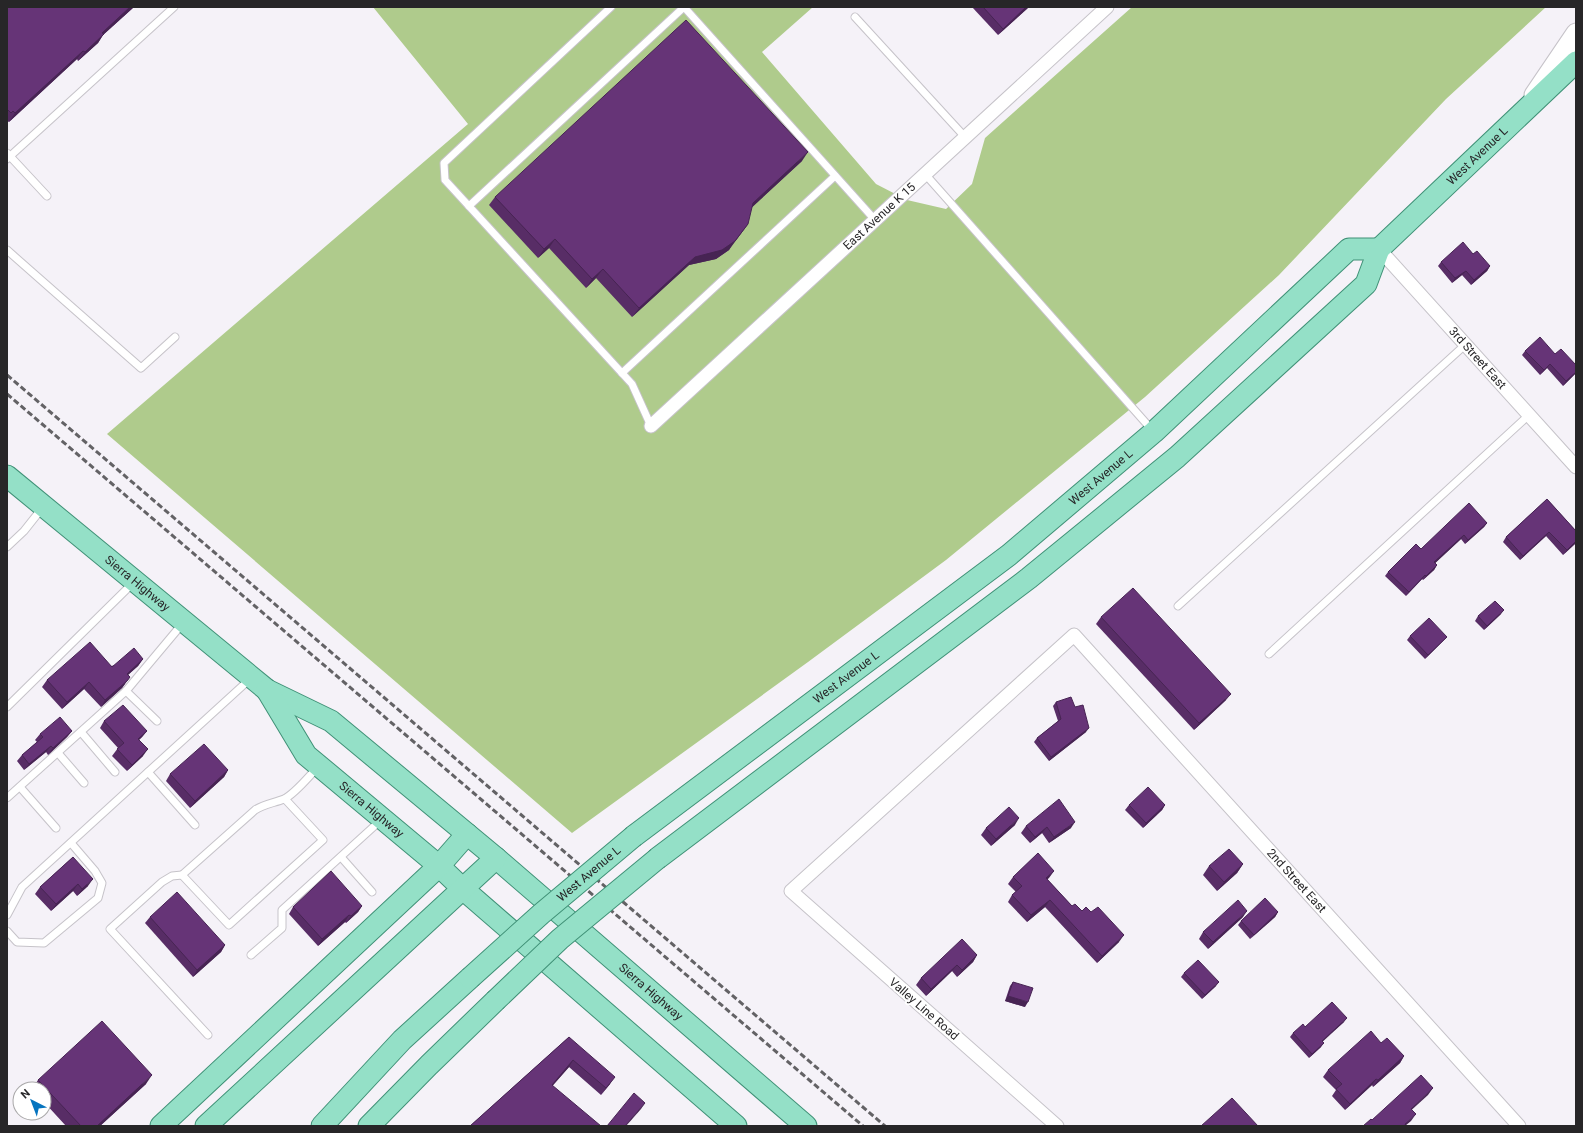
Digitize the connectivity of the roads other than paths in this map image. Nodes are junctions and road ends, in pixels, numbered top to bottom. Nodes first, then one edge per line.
1 (174, 7) edge
2 (611, 7) edge
3 (684, 7) edge
4 (1107, 7) edge
5 (855, 17) dead end
6 (1576, 33) edge
7 (1576, 62) edge
8 (1520, 115) junction
9 (965, 137) junction
10 (8, 156) edge
11 (925, 174) junction
12 (835, 176) junction
13 (47, 196) dead end
14 (469, 206) junction
15 (875, 220) junction
16 (1379, 249) junction
17 (7, 250) edge
18 (175, 337) dead end
19 (1465, 345) junction
20 (622, 373) junction
21 (1529, 416) junction
22 (652, 426) joint
23 (1154, 432) junction
24 (1576, 467) edge
25 (7, 476) edge
26 (44, 507) junction
27 (7, 547) edge
28 (135, 581) junction
29 (1178, 606) dead end
30 (184, 622) junction
31 (1074, 635) joint
32 (1269, 654) dead end
33 (260, 684) junction
34 (126, 691) junction
35 (7, 708) edge
36 (157, 721) dead end
37 (81, 732) junction
38 (58, 753) junction
39 (320, 765) junction
40 (115, 772) dead end
41 (148, 772) junction
42 (84, 783) dead end
43 (20, 787) junction
44 (7, 798) edge
45 (285, 799) junction
46 (383, 818) junction
47 (195, 825) dead end
48 (56, 828) dead end
49 (467, 834) junction
50 (71, 843) junction
51 (341, 858) junction
52 (496, 858) junction
53 (439, 866) junction
54 (182, 875) junction
55 (463, 889) junction
56 (372, 892) dead end
57 (7, 915) edge
58 (7, 931) edge
59 (251, 955) dead end
60 (208, 1035) dead end
61 (160, 1126) edge
62 (206, 1126) edge
63 (322, 1126) edge
64 (369, 1126) edge
65 (736, 1126) edge
66 (806, 1126) edge
67 (1057, 1126) edge
68 (1519, 1126) edge

1 - 10 lane
2 - 14 lane
3 - 12 lane
3 - 14 lane
4 - 9 street, East Avenue K 15
5 - 9 lane
6 - 8 main road
7 - 8 main road, West Avenue L
8 - 16 main road, West Avenue L
9 - 11 street, East Avenue K 15
10 - 13 lane
11 - 15 street, East Avenue K 15
11 - 23 lane
12 - 15 lane
12 - 20 lane
14 - 20 lane
15 - 22 street, East Avenue K 15
16 - 19 street, 3rd Street East
16 - 23 main road, West Avenue L
16 - 64 main road, West Avenue L, bridge
17 - 18 lane
19 - 21 street, 3rd Street East
19 - 29 lane
20 - 22 lane
21 - 24 street, 3rd Street East
21 - 32 lane
23 - 63 main road, West Avenue L, bridge
25 - 26 main road, Sierra Highway
26 - 27 lane
26 - 28 main road, Sierra Highway
28 - 30 main road, Sierra Highway
28 - 35 lane
30 - 33 main road, Sierra Highway
30 - 34 lane
31 - 67 street, Valley Line Road
31 - 68 street, 2nd Street East
33 - 39 main road, Sierra Highway
33 - 41 lane
33 - 49 main road, Sierra Highway
34 - 36 lane
34 - 37 lane
37 - 38 lane
37 - 40 lane
38 - 42 lane
38 - 43 lane
39 - 45 lane
39 - 46 main road, Sierra Highway
41 - 47 lane
41 - 50 lane
43 - 44 lane
43 - 48 lane
45 - 54 lane
45 - 54 lane
46 - 51 lane
46 - 53 main road, Sierra Highway
49 - 52 main road, Sierra Highway
49 - 53 main road
50 - 57 lane
50 - 58 lane
51 - 56 lane
51 - 59 lane
52 - 55 main road
52 - 66 main road, Sierra Highway
53 - 55 main road, Sierra Highway
53 - 61 main road
54 - 60 lane
55 - 62 main road
55 - 65 main road

